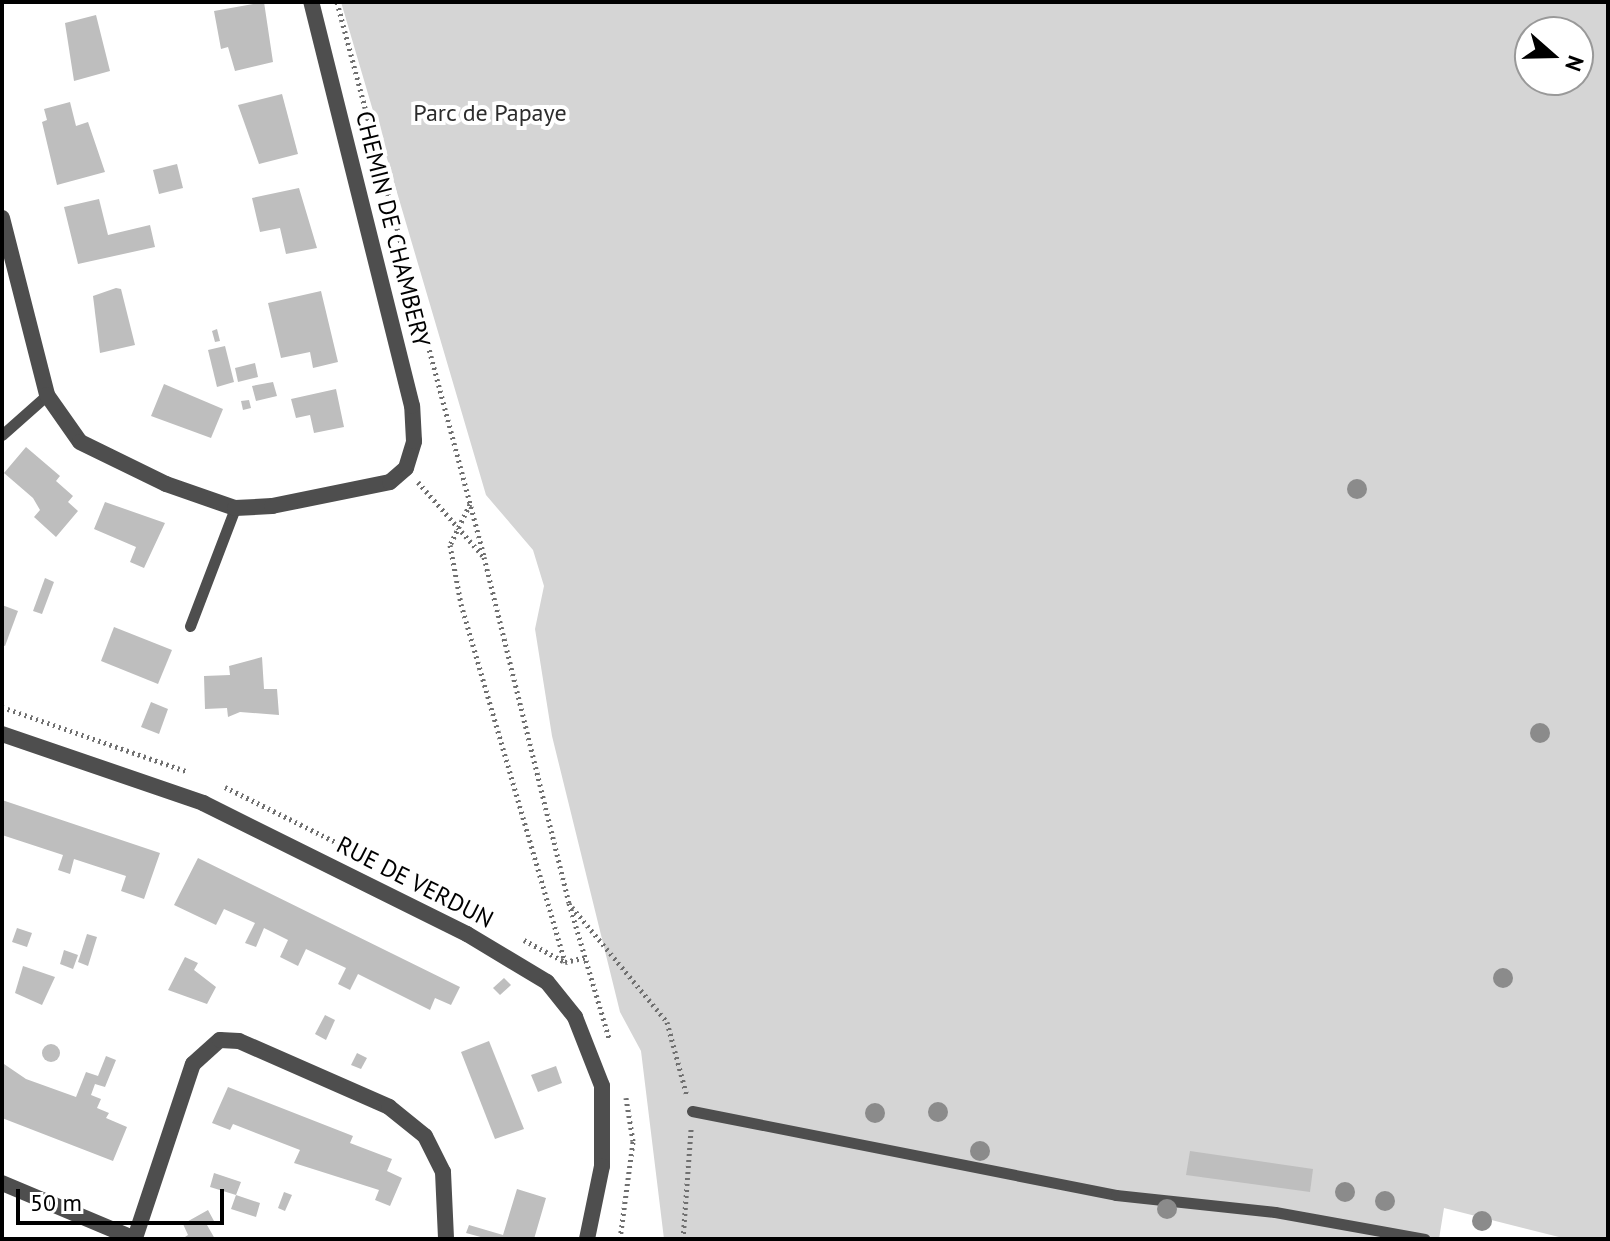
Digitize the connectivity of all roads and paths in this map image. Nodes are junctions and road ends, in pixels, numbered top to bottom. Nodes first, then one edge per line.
1 (311, 2) edge
2 (337, 2) edge
3 (2, 218) edge
4 (5, 244) edge
5 (47, 395) junction
6 (2, 435) edge
7 (406, 468) junction
8 (470, 503) junction
9 (235, 508) junction
10 (458, 528) junction
11 (484, 557) junction
12 (190, 626) dead end
13 (2, 734) edge
14 (569, 903) junction
15 (565, 962) dead end
16 (598, 994) dead end
17 (692, 1111) junction
18 (2, 1183) edge
19 (136, 1237) edge
20 (446, 1239) edge
21 (587, 1239) edge
22 (683, 1239) edge
23 (1425, 1239) edge

1 - 7 street, CHEMIN DE CHAMBERY
2 - 8 path
3 - 4 street
4 - 5 street
5 - 6 lane
5 - 9 street
7 - 9 street
7 - 10 path
8 - 10 path
8 - 11 path
9 - 12 lane
10 - 11 path
10 - 15 path
11 - 14 path
13 - 21 street, RUE DE VERDUN
14 - 16 path
14 - 17 path
17 - 22 path
17 - 23 lane
18 - 19 street
19 - 20 street

